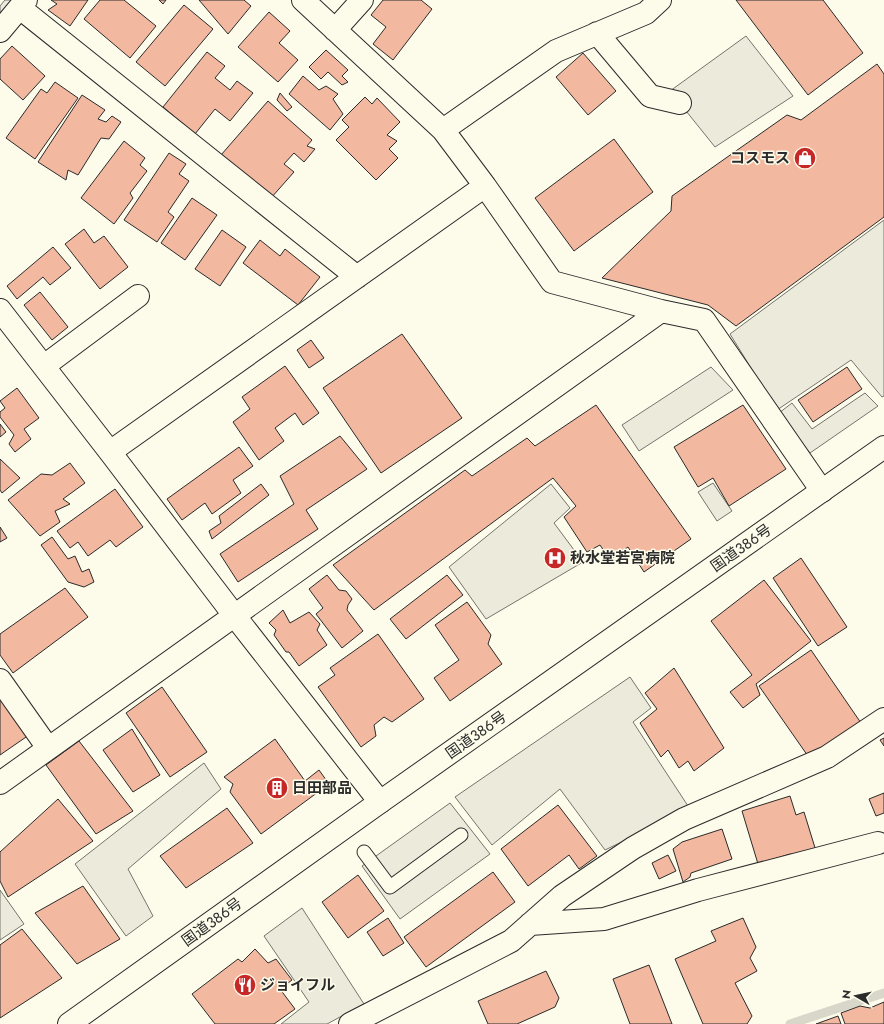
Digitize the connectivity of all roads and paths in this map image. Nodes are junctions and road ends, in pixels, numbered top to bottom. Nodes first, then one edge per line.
1 (303, 0) edge
2 (362, 0) edge
3 (660, 0) edge
4 (23, 4) edge
5 (335, 30) junction
6 (0, 31) edge
7 (597, 33) junction
8 (680, 103) dead end
9 (443, 130) junction
10 (485, 186) junction
11 (357, 277) junction
12 (138, 296) dead end
13 (0, 310) edge
14 (661, 311) junction
15 (44, 366) junction
16 (884, 447) edge
17 (110, 452) junction
18 (822, 491) junction
19 (234, 615) junction
20 (0, 680) edge
21 (884, 719) edge
22 (48, 748) junction
23 (0, 783) edge
24 (380, 802) junction
25 (461, 835) dead end
26 (878, 843) dead end
27 (364, 852) dead end
28 (530, 924) junction
29 (69, 1024) edge
30 (350, 1024) edge

1 - 5 main road
2 - 5 main road
3 - 7 main road
4 - 6 main road
4 - 11 main road
5 - 9 main road
7 - 8 main road
7 - 9 main road
9 - 10 main road
10 - 11 main road
10 - 14 main road
11 - 17 main road
12 - 15 main road
13 - 15 main road
14 - 18 main road
14 - 19 main road
15 - 17 main road
16 - 18 main road, 国道386号
17 - 19 main road
18 - 24 main road, 国道386号
19 - 22 main road
19 - 24 main road
20 - 22 main road
21 - 28 main road
22 - 23 main road
24 - 29 main road, 国道386号
25 - 27 lane
26 - 28 main road
28 - 30 main road

